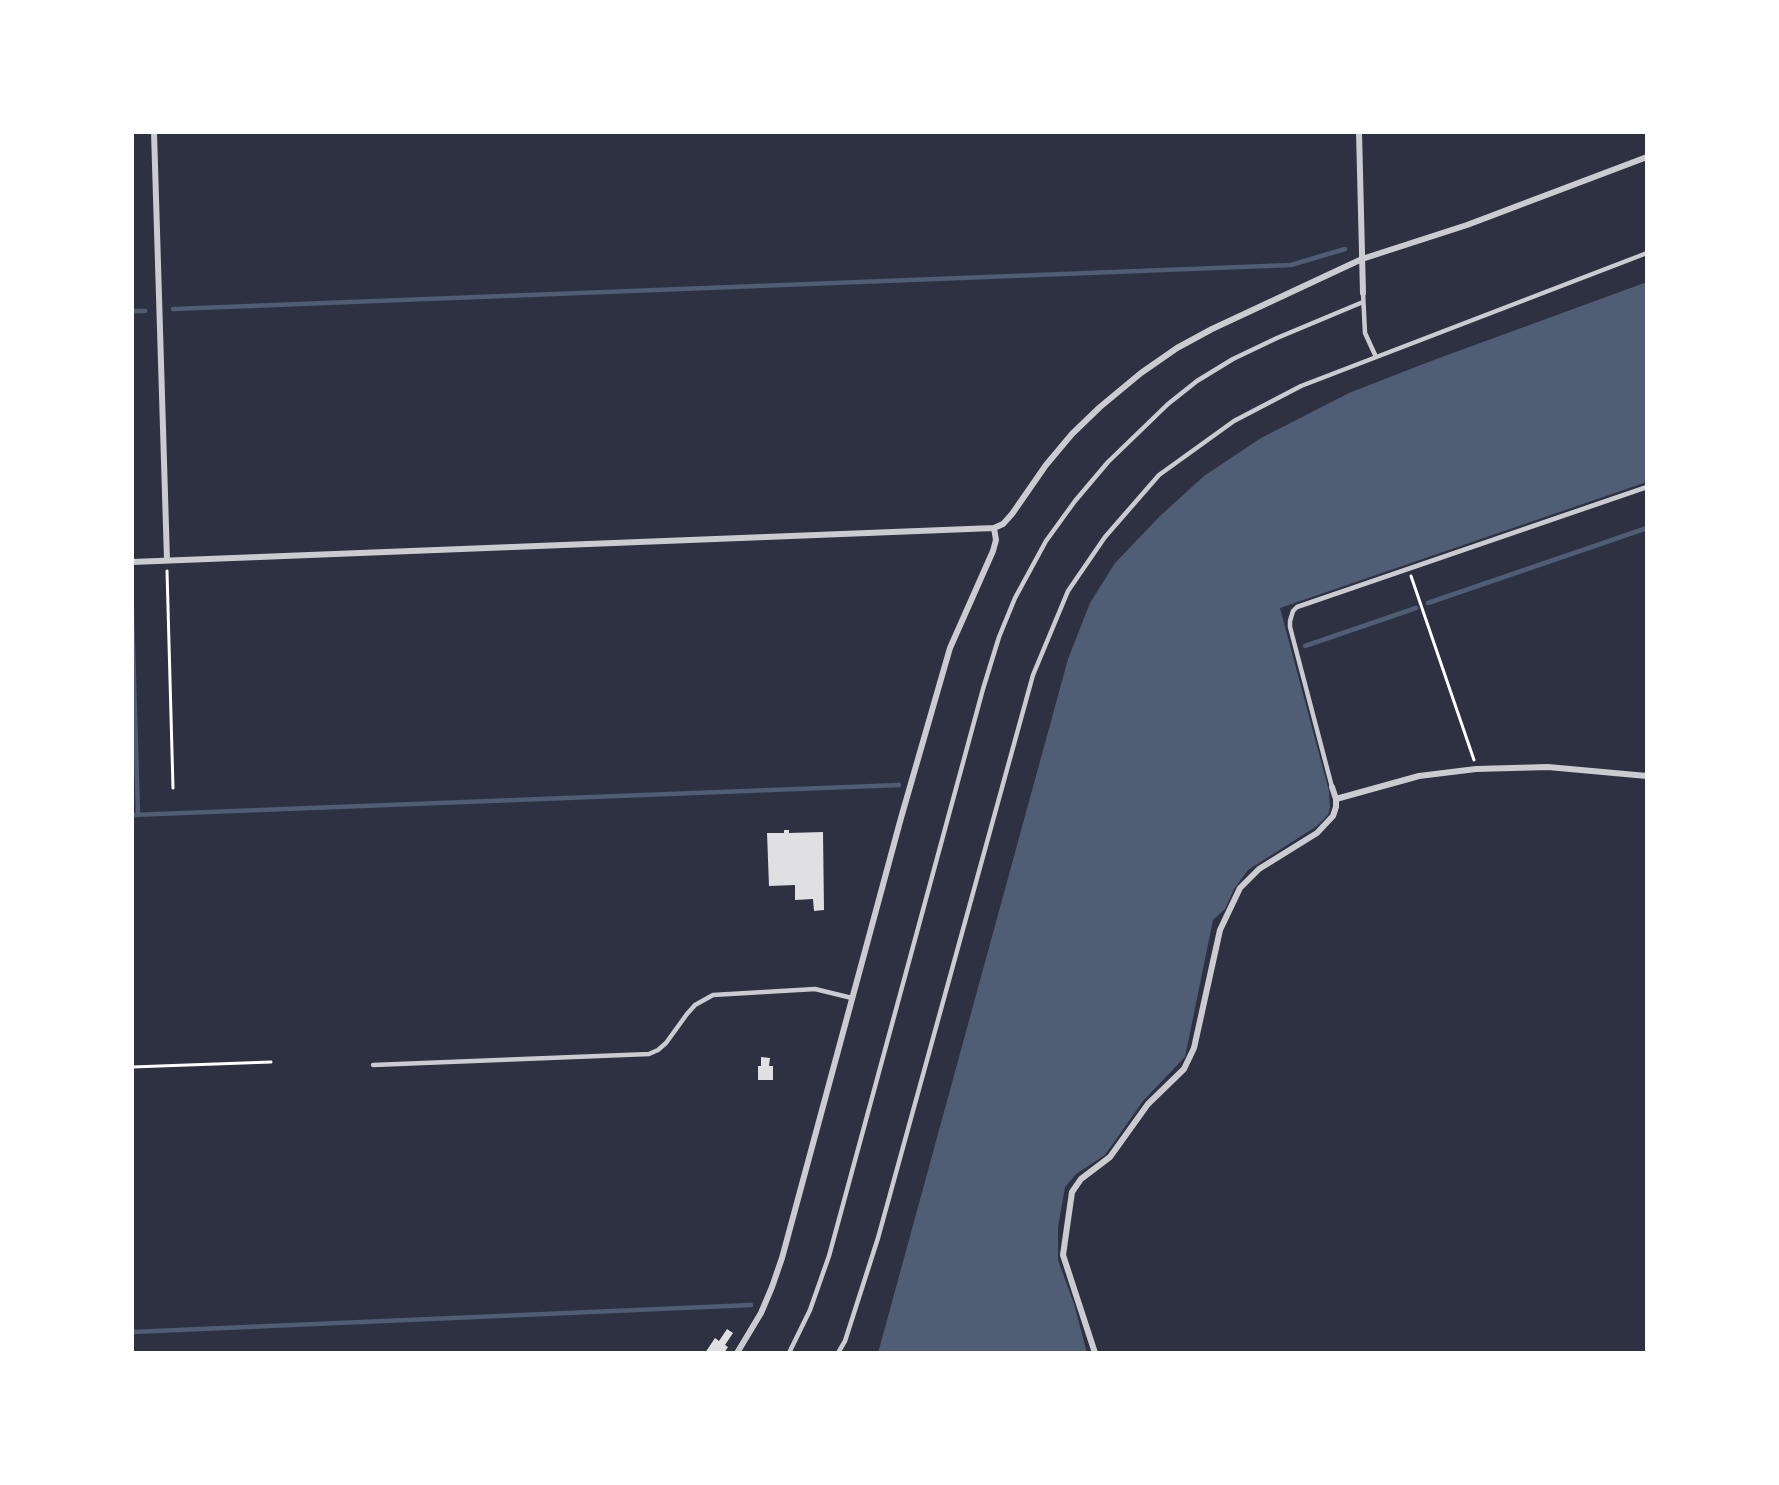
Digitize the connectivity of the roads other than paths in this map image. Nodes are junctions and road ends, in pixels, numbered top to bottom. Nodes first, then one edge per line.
1 (154, 132) edge
2 (1359, 132) edge
3 (1647, 157) edge
4 (1647, 253) edge
5 (1362, 259) junction
6 (1363, 293) joint
7 (1364, 302) junction
8 (1376, 357) junction
9 (1647, 487) edge
10 (994, 528) junction
11 (167, 560) junction
12 (132, 562) edge
13 (1647, 776) edge
14 (1332, 787) joint
15 (1336, 799) junction
16 (852, 998) junction
17 (373, 1065) dead end
18 (736, 1353) edge
19 (789, 1353) edge
20 (838, 1353) edge
21 (1095, 1353) edge

1 - 11 street
2 - 5 street
3 - 5 street
4 - 8 lane
5 - 6 street
5 - 10 street
6 - 7 lane
7 - 8 lane
7 - 19 lane
8 - 20 lane
9 - 14 lane
10 - 11 street
10 - 16 street
11 - 12 street
13 - 15 street
14 - 15 street
15 - 21 street
16 - 17 lane
16 - 18 street

